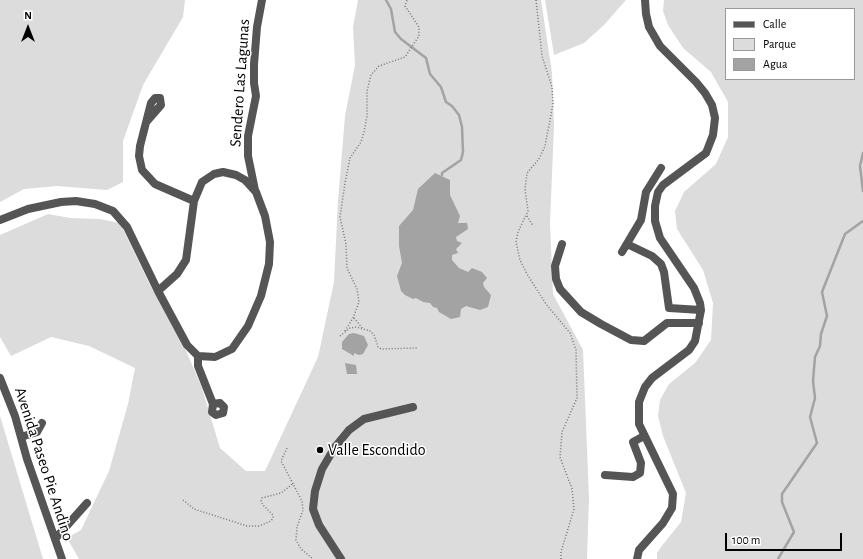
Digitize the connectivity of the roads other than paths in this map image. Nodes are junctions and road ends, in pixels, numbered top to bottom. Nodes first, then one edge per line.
1 (262, 0) edge
2 (645, 0) edge
3 (147, 120) dead end
4 (661, 168) dead end
5 (251, 172) junction
6 (241, 177) junction
7 (256, 192) junction
8 (194, 201) junction
9 (0, 220) edge
10 (562, 244) dead end
11 (627, 244) junction
12 (622, 252) dead end
13 (158, 291) junction
14 (672, 309) junction
15 (701, 310) junction
16 (671, 322) junction
17 (699, 324) junction
18 (198, 356) junction
19 (0, 378) edge
20 (213, 404) dead end
21 (413, 407) dead end
22 (42, 423) dead end
23 (21, 436) junction
24 (644, 436) junction
25 (605, 475) dead end
26 (87, 503) dead end
27 (55, 539) junction
28 (62, 559) edge
29 (341, 559) edge
30 (637, 559) edge

1 - 5 street, Sendero Las Lagunas
2 - 15 street
3 - 8 street
4 - 11 street
5 - 6 street
5 - 7 street, Sendero Las Lagunas
6 - 7 street
6 - 8 street
7 - 18 street, Sendero Las Lagunas
8 - 13 street
9 - 13 street
10 - 16 street
11 - 12 street
11 - 14 street
13 - 18 street
14 - 15 street
14 - 16 street
15 - 17 street
16 - 17 street
17 - 24 street
18 - 20 street
19 - 23 street, Avenida Paseo Pie Andino
21 - 29 street
22 - 23 street
23 - 27 street, Avenida Paseo Pie Andino
24 - 25 street
24 - 30 street
26 - 27 street
27 - 28 street, Avenida Paseo Pie Andino

